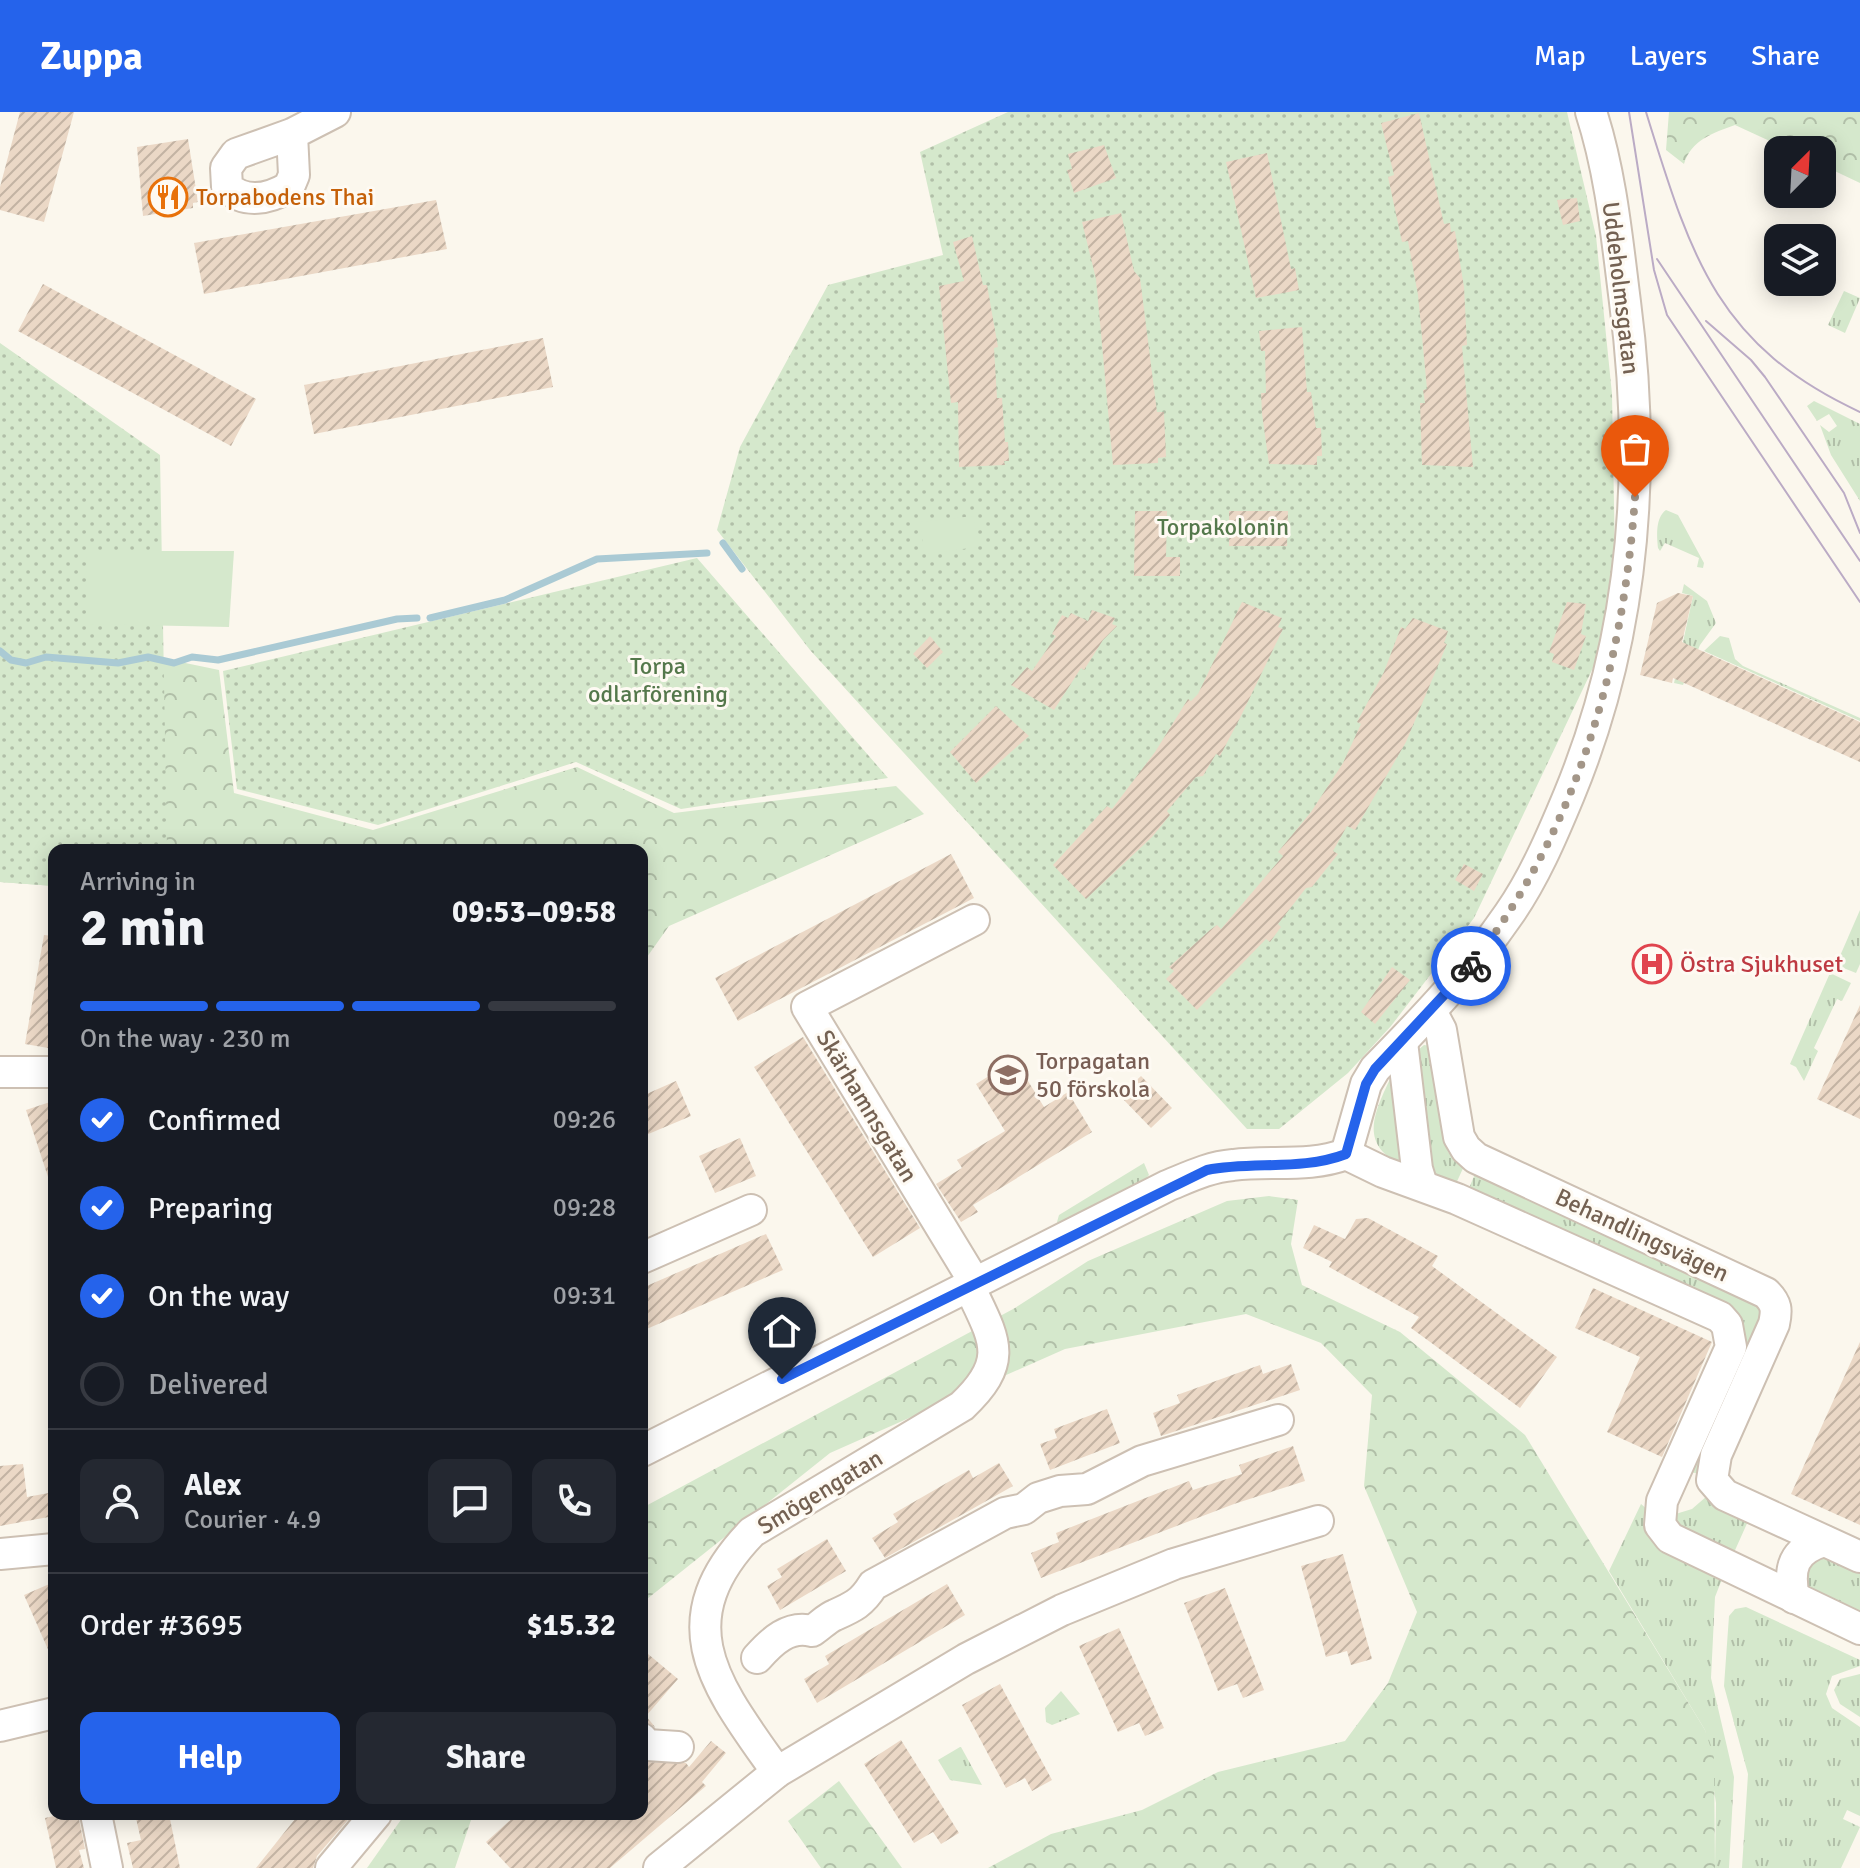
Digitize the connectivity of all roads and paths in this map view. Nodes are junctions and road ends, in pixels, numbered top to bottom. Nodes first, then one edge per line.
1 (335, 112) edge
2 (1591, 112) edge
3 (292, 134) dead end
4 (974, 920) dead end
5 (1431, 1011) junction
6 (1402, 1042) junction
7 (0, 1072) edge
8 (48, 1072) edge
9 (1346, 1154) junction
10 (1422, 1185) junction
11 (751, 1210) dead end
12 (648, 1255) edge
13 (972, 1284) junction
14 (1278, 1420) dead end
15 (648, 1448) edge
16 (1712, 1480) junction
17 (1662, 1501) junction
18 (1318, 1521) dead end
19 (1824, 1541) junction
20 (48, 1550) edge
21 (0, 1554) edge
22 (1860, 1557) edge
23 (1794, 1598) junction
24 (1860, 1629) edge
25 (757, 1658) dead end
26 (48, 1714) edge
27 (0, 1726) edge
28 (648, 1745) edge
29 (678, 1747) dead end
30 (777, 1772) junction
31 (97, 1820) edge
32 (371, 1820) edge
33 (107, 1868) edge
34 (331, 1868) edge
35 (659, 1868) edge

1 - 3 street
2 - 5 street, Uddeholmsgatan
4 - 13 street, Skärhamnsgatan
5 - 6 street, Uddeholmsgatan
5 - 16 street, Behandlingsvägen
6 - 9 street, Uddeholmsgatan
6 - 10 street
7 - 8 street
9 - 10 street
9 - 13 street
10 - 17 street, Behandlingsvägen
11 - 12 street
13 - 15 street
13 - 30 street, Smögengatan
14 - 25 street
16 - 17 street
16 - 19 street
17 - 23 street
18 - 30 street
19 - 22 street
19 - 23 street
20 - 21 street
23 - 24 street
26 - 27 street
28 - 29 street
30 - 35 street
31 - 33 street
32 - 34 street

